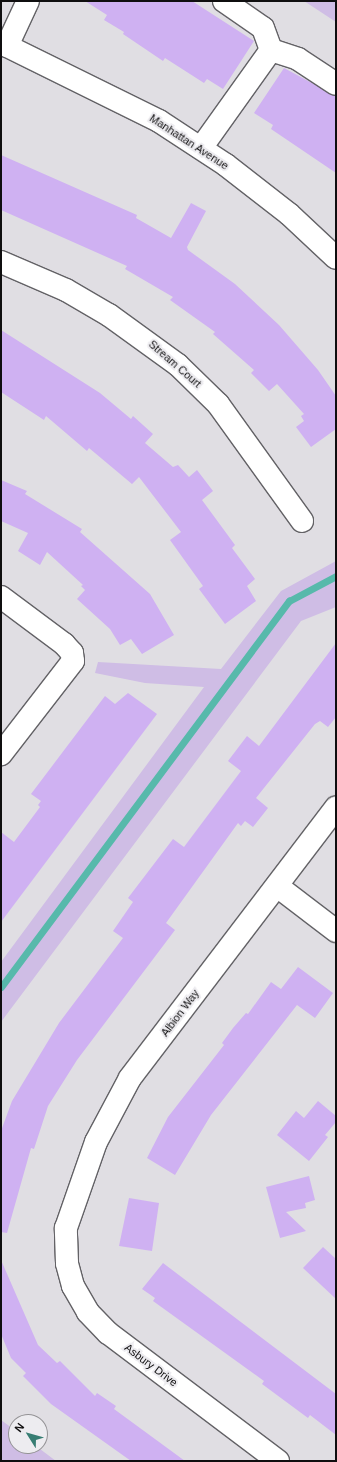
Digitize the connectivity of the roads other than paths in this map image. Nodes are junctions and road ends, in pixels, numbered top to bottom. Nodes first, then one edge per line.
1 (28, 1) edge
2 (224, 1) edge
3 (4, 45) edge
4 (271, 50) junction
5 (336, 84) edge
6 (201, 148) junction
7 (336, 258) edge
8 (1, 262) edge
9 (302, 521) dead end
10 (1, 597) edge
11 (1, 754) edge
12 (336, 808) edge
13 (277, 886) junction
14 (336, 931) edge
15 (66, 1240) joint
16 (278, 1461) edge

1 - 3 street
2 - 4 street
3 - 6 street, Manhattan Avenue
4 - 5 street
4 - 6 street
6 - 7 street, Manhattan Avenue
8 - 9 street, Stream Court
10 - 11 street
12 - 13 street, Albion Way
13 - 14 street
13 - 15 street, Albion Way
15 - 16 street, Asbury Drive

